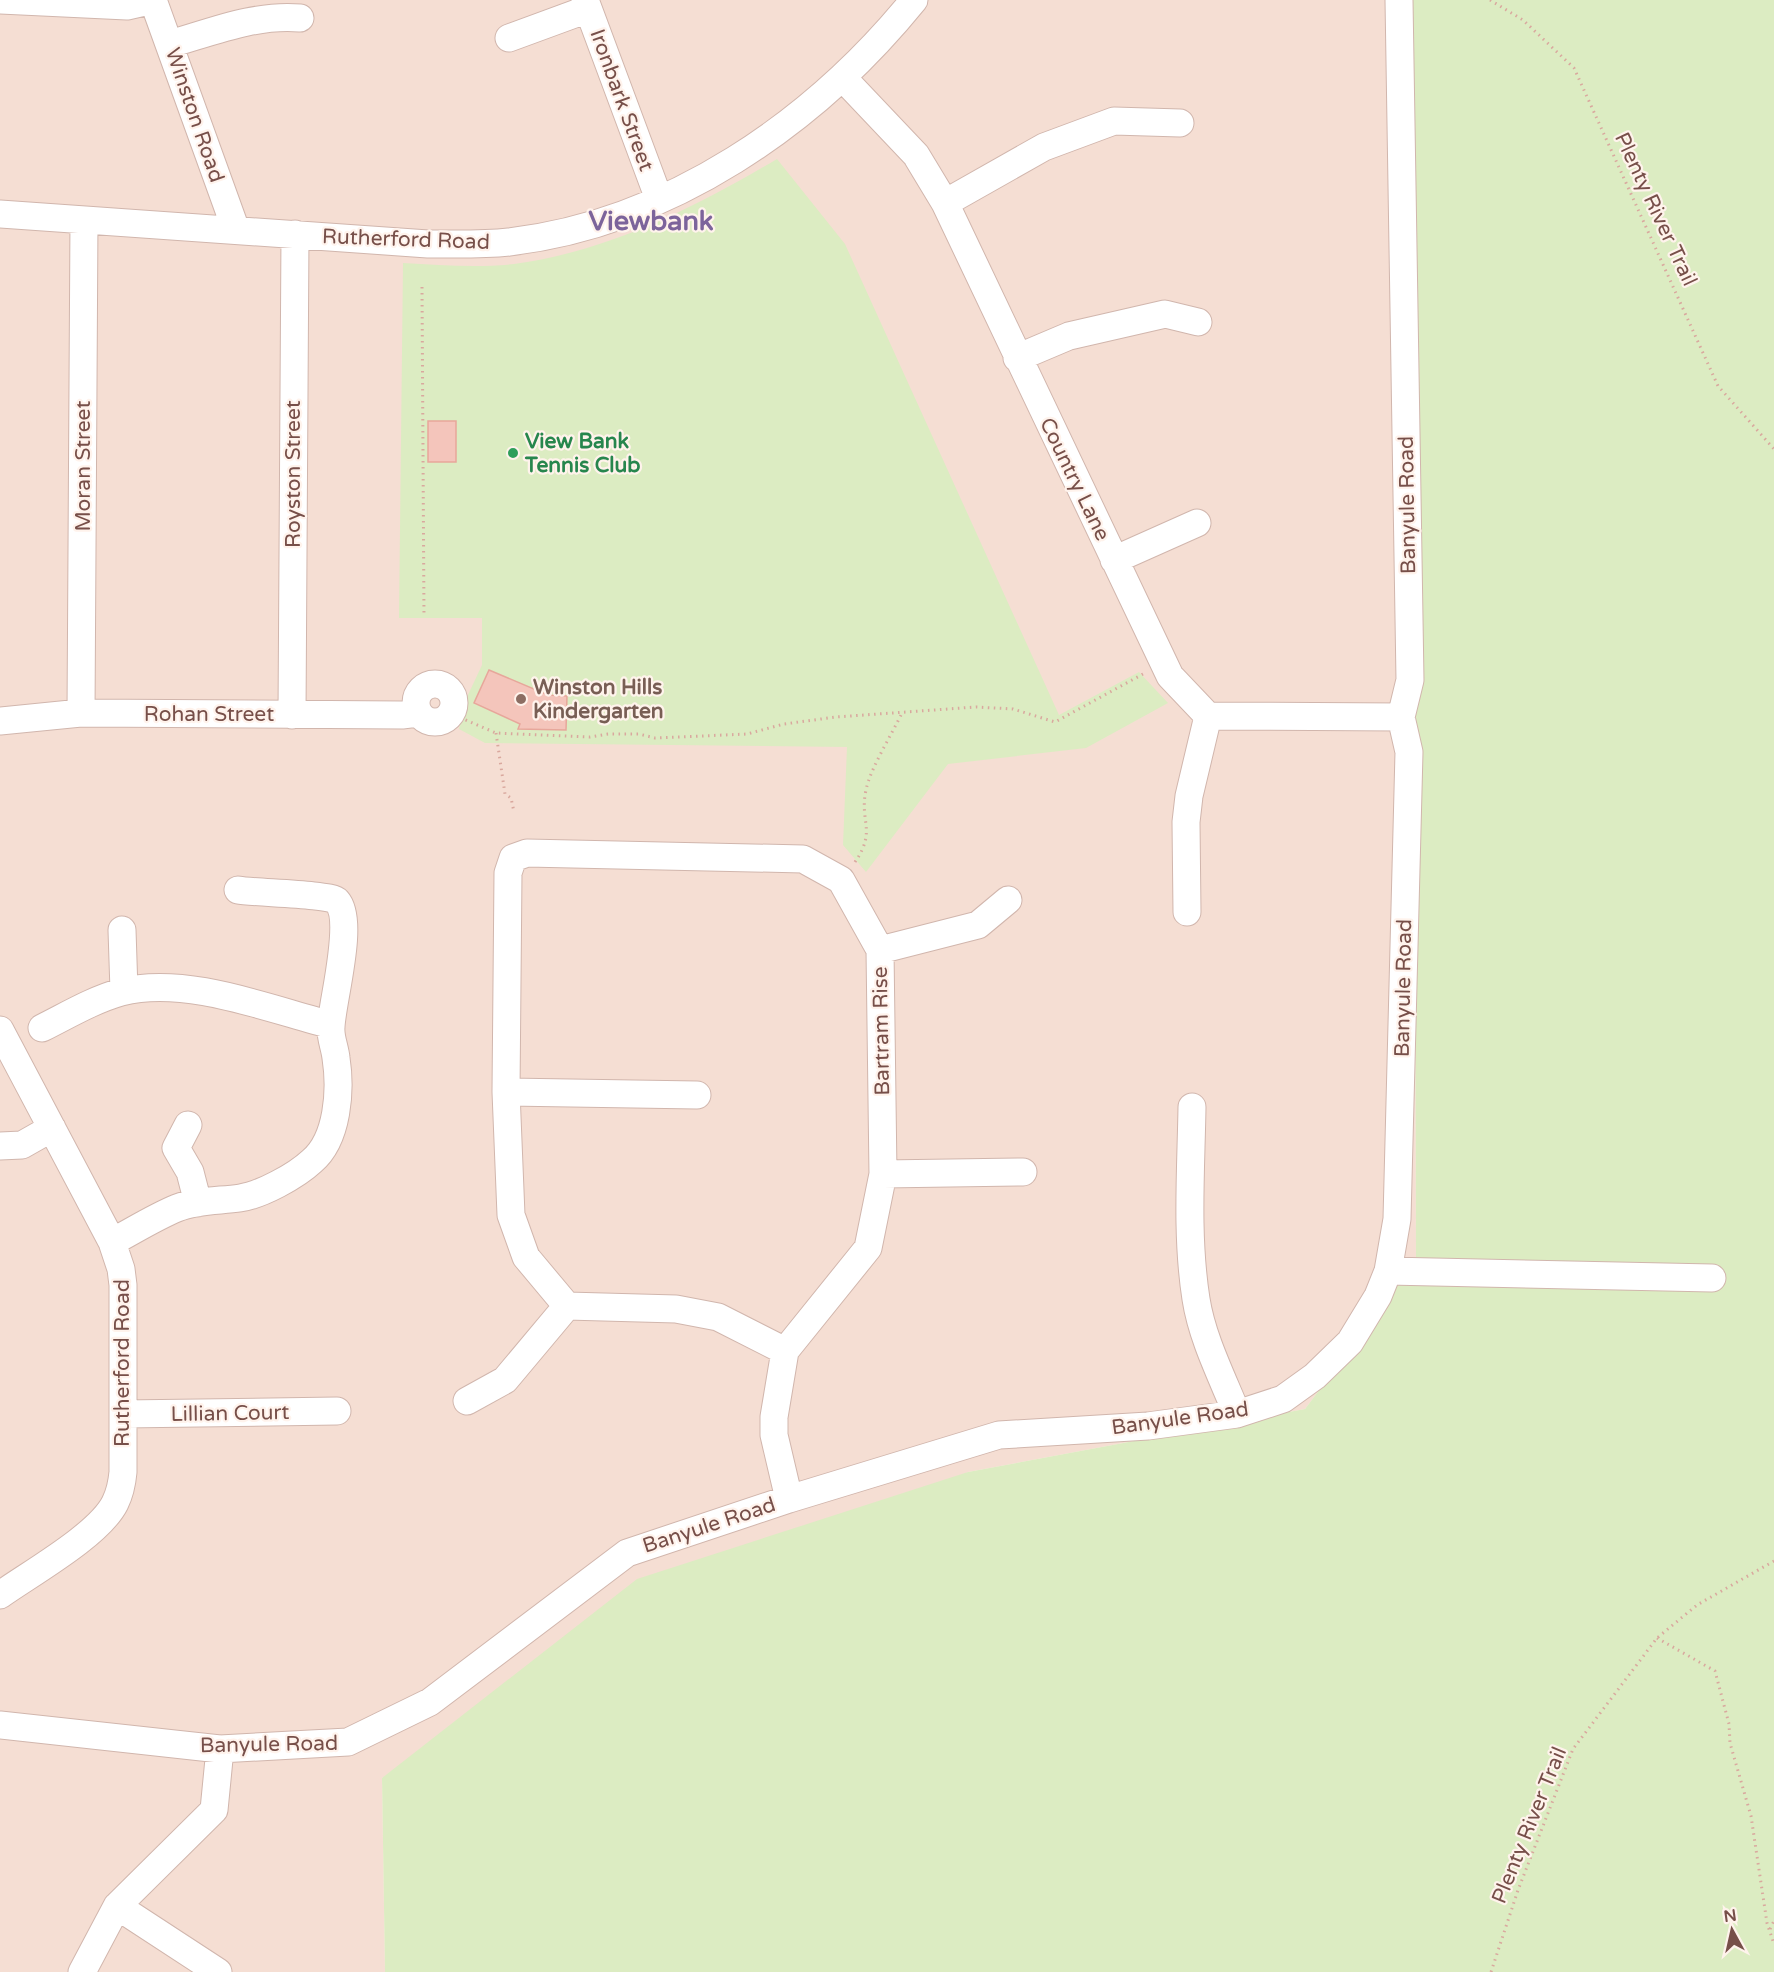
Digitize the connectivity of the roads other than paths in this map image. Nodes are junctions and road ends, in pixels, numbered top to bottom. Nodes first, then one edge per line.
1 (0, 0) edge
2 (153, 0) edge
3 (914, 0) edge
4 (1399, 0) edge
5 (586, 5) edge
6 (300, 18) dead end
7 (509, 39) dead end
8 (170, 44) junction
9 (843, 78) junction
10 (1180, 123) dead end
11 (659, 200) junction
12 (945, 203) junction
13 (0, 214) edge
14 (84, 220) junction
15 (236, 230) junction
16 (295, 234) junction
17 (1198, 322) dead end
18 (1017, 358) junction
19 (1197, 523) dead end
20 (1114, 560) junction
21 (454, 707) road end
22 (81, 713) junction
23 (292, 715) junction
24 (1208, 716) junction
25 (1401, 717) junction
26 (0, 721) edge
27 (238, 890) dead end
28 (1008, 900) dead end
29 (1187, 912) dead end
30 (122, 930) dead end
31 (880, 950) junction
32 (124, 992) junction
33 (331, 1025) junction
34 (42, 1028) dead end
35 (0, 1030) edge
36 (506, 1092) junction
37 (697, 1095) dead end
38 (1192, 1107) dead end
39 (188, 1125) dead end
40 (52, 1128) junction
41 (0, 1146) edge
42 (1023, 1172) dead end
43 (883, 1174) junction
44 (198, 1203) junction
45 (112, 1242) junction
46 (1388, 1271) junction
47 (1712, 1278) dead end
48 (567, 1306) junction
49 (785, 1351) junction
50 (467, 1401) dead end
51 (337, 1411) dead end
52 (123, 1414) junction
53 (1237, 1414) junction
54 (789, 1499) junction
55 (0, 1595) edge
56 (0, 1725) edge
57 (220, 1749) junction
58 (117, 1906) junction
59 (82, 1972) edge
60 (218, 1972) edge

1 - 2 street
2 - 8 street, Winston Road
3 - 9 street, Rutherford Road
4 - 25 street, Banyule Road
5 - 7 street
5 - 11 street, Ironbark Street
6 - 8 street
8 - 15 street, Winston Road
9 - 11 street, Rutherford Road
9 - 12 street, Country Lane
10 - 12 street
11 - 16 street, Rutherford Road
12 - 18 street, Country Lane
13 - 14 street, Rutherford Road
14 - 15 street, Rutherford Road
14 - 22 street, Moran Street
15 - 16 street, Rutherford Road
16 - 23 street, Royston Street
17 - 18 street
18 - 20 street, Country Lane
19 - 20 street
20 - 24 street, Country Lane
21 - 23 street, Rohan Street
22 - 23 street, Rohan Street
22 - 26 street, Rohan Street
24 - 25 street
24 - 29 street
25 - 46 street, Banyule Road
27 - 33 street
28 - 31 street
30 - 32 street
31 - 36 street, Bartram Rise
31 - 43 street, Bartram Rise
32 - 33 street
32 - 34 street
33 - 44 street
35 - 40 street, Rutherford Road
36 - 37 street
36 - 48 street
38 - 53 street
39 - 44 street
40 - 41 street
40 - 45 street, Rutherford Road
42 - 43 street
43 - 49 street, Bartram Rise
44 - 45 street
45 - 52 street, Rutherford Road
46 - 47 street
46 - 53 street, Banyule Road
48 - 49 street
48 - 50 street
49 - 54 street, Bartram Rise
51 - 52 street, Lillian Court
52 - 55 street, Rutherford Road
53 - 54 street, Banyule Road
54 - 57 street, Banyule Road
56 - 57 street, Banyule Road
57 - 58 street
58 - 59 street
58 - 60 street

